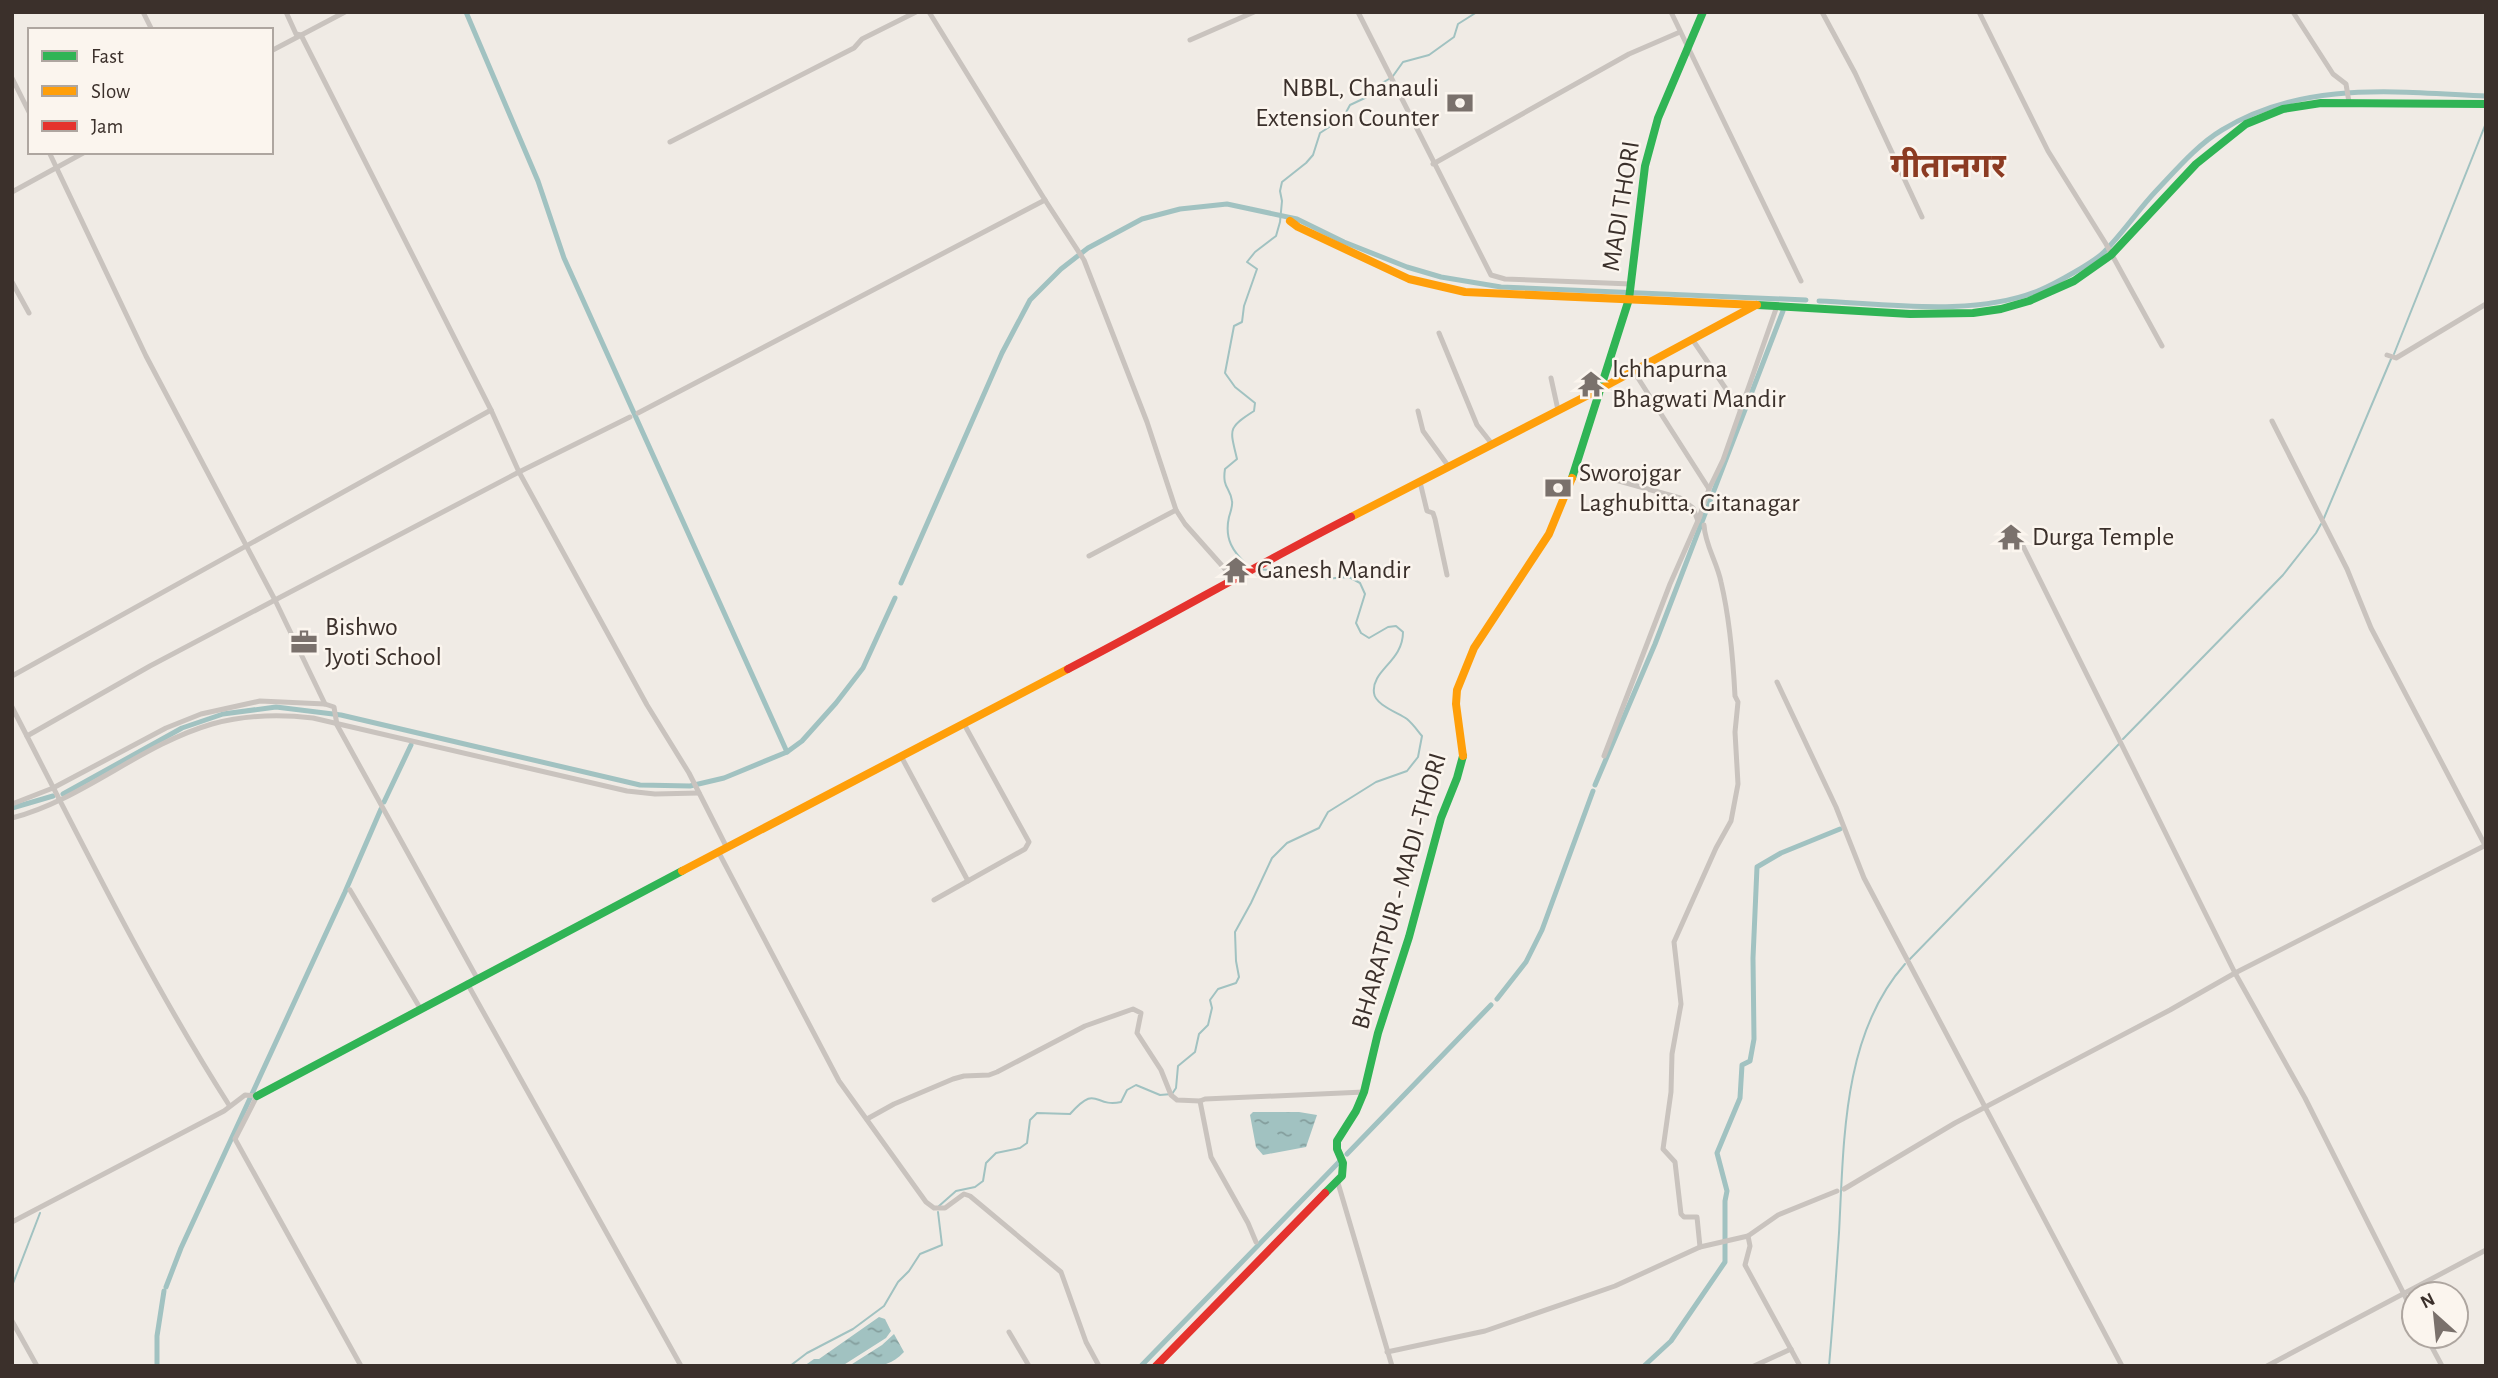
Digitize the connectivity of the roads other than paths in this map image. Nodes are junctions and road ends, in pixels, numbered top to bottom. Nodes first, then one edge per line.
1 (143, 12) edge
2 (286, 12) edge
3 (345, 12) edge
4 (916, 12) edge
5 (929, 12) edge
6 (1254, 12) edge
7 (1358, 12) edge
8 (1671, 12) edge
9 (1703, 12) edge
10 (1822, 12) edge
11 (1979, 12) edge
12 (2293, 12) edge
13 (151, 28) edge
14 (1680, 32) junction
15 (301, 34) junction
16 (1190, 40) dead end
17 (1688, 46) junction
18 (273, 50) edge
19 (12, 78) edge
20 (2348, 99) junction
21 (2486, 104) edge
22 (28, 110) edge
23 (670, 142) dead end
24 (50, 154) edge
25 (82, 154) edge
26 (1433, 164) junction
27 (57, 168) junction
28 (12, 192) edge
29 (1045, 200) junction
30 (1922, 217) dead end
31 (1290, 221) dead end
32 (2111, 254) junction
33 (1801, 281) dead end
34 (12, 282) edge
35 (1630, 293) junction
36 (2486, 304) edge
37 (1756, 305) junction
38 (1777, 306) junction
39 (29, 313) dead end
40 (1439, 333) dead end
41 (1692, 339) junction
42 (2162, 346) dead end
43 (2386, 355) dead end
44 (1635, 370) junction
45 (1551, 379) dead end
46 (1600, 389) junction
47 (1739, 408) junction
48 (491, 410) junction
49 (1558, 410) junction
50 (1418, 411) dead end
51 (638, 412) dead end
52 (630, 417) dead end
53 (2272, 421) dead end
54 (1492, 444) junction
55 (1449, 467) junction
56 (1576, 468) junction
57 (519, 472) junction
58 (1420, 482) junction
59 (1709, 489) junction
60 (1176, 510) junction
61 (1700, 516) junction
62 (1704, 525) dead end
63 (2021, 542) dead end
64 (246, 547) junction
65 (1088, 556) dead end
66 (1447, 575) dead end
67 (1233, 578) junction
68 (275, 600) junction
69 (12, 676) edge
70 (1777, 682) dead end
71 (325, 704) junction
72 (12, 707) edge
73 (336, 722) junction
74 (964, 724) junction
75 (27, 736) junction
76 (1604, 756) dead end
77 (902, 758) junction
78 (53, 788) junction
79 (698, 791) junction
80 (62, 801) junction
81 (12, 804) edge
82 (12, 818) edge
83 (2485, 846) edge
84 (723, 851) junction
85 (968, 881) junction
86 (350, 890) dead end
87 (934, 900) dead end
88 (2235, 973) junction
89 (477, 978) junction
90 (467, 983) junction
91 (420, 1008) junction
92 (1364, 1092) junction
93 (255, 1095) junction
94 (1200, 1101) junction
95 (229, 1105) junction
96 (1986, 1108) junction
97 (867, 1119) junction
98 (1338, 1183) junction
99 (1844, 1189) dead end
100 (1837, 1191) dead end
101 (12, 1222) edge
102 (1748, 1236) junction
103 (1256, 1242) dead end
104 (1699, 1247) junction
105 (2486, 1250) edge
106 (2428, 1280) edge
107 (2400, 1287) edge
108 (2400, 1295) edge
109 (12, 1321) edge
110 (1009, 1332) dead end
111 (1791, 1349) junction
112 (2433, 1350) edge
113 (1387, 1352) junction
114 (37, 1366) edge
115 (361, 1366) edge
116 (681, 1366) edge
117 (1029, 1366) edge
118 (1099, 1366) edge
119 (1156, 1366) edge
120 (1392, 1366) edge
121 (1754, 1366) edge
122 (1800, 1366) edge
123 (2122, 1366) edge
124 (2267, 1366) edge
125 (2442, 1366) edge

1 - 13 street
2 - 15 street
3 - 15 street
4 - 23 street
5 - 29 street
6 - 16 street
7 - 26 street
8 - 14 street
9 - 17 street, MADI THORI
10 - 30 street
11 - 32 street
12 - 20 street
14 - 17 street
14 - 26 street
15 - 18 street
15 - 48 street
17 - 33 street
17 - 35 street, MADI THORI
19 - 22 street
20 - 21 street
20 - 32 street
24 - 27 street
25 - 27 street
26 - 35 street
27 - 28 street
27 - 64 street
29 - 51 street
29 - 60 street
31 - 35 street
32 - 38 street
32 - 42 street
34 - 39 street
35 - 37 street
35 - 46 street, BHARATPUR - MADI -THORI
36 - 43 street
37 - 38 street
37 - 41 street
38 - 47 street
40 - 54 street
41 - 44 street
41 - 47 street
44 - 46 street
44 - 59 street
45 - 49 street
46 - 49 street
46 - 56 street, BHARATPUR - MADI -THORI
47 - 59 street
48 - 57 street
48 - 64 street
49 - 54 street
50 - 55 street
52 - 57 street
53 - 83 street
54 - 55 street
55 - 58 street
56 - 61 street
56 - 92 street, BHARATPUR - MADI -THORI
57 - 68 street
57 - 79 street
58 - 66 street
58 - 67 street
59 - 61 street
60 - 65 street
60 - 67 street
61 - 76 street
62 - 104 street
63 - 88 street
64 - 68 street
64 - 69 street
67 - 74 street
68 - 71 street
68 - 75 street
70 - 96 street
71 - 73 street
71 - 78 street
72 - 75 street
73 - 79 street
73 - 80 street
73 - 89 street
74 - 77 street
74 - 85 street
75 - 78 street
77 - 84 street
77 - 85 street
78 - 80 street
78 - 81 street
79 - 84 street
80 - 82 street
80 - 95 street
83 - 88 street
84 - 89 street
84 - 97 street
85 - 87 street
86 - 91 street
88 - 96 street
88 - 107 street
89 - 90 street
90 - 91 street
90 - 116 street
91 - 93 street
92 - 94 street
92 - 98 street, BHARATPUR - MADI -THORI
93 - 95 street
93 - 115 street
94 - 97 street
94 - 103 street
95 - 101 street
96 - 99 street
96 - 123 street
97 - 118 street
98 - 113 street
98 - 119 street
100 - 102 street
102 - 104 street
102 - 111 street
104 - 113 street
105 - 106 street
108 - 124 street
109 - 114 street
110 - 117 street
111 - 121 street
111 - 122 street
112 - 125 street
113 - 120 street

